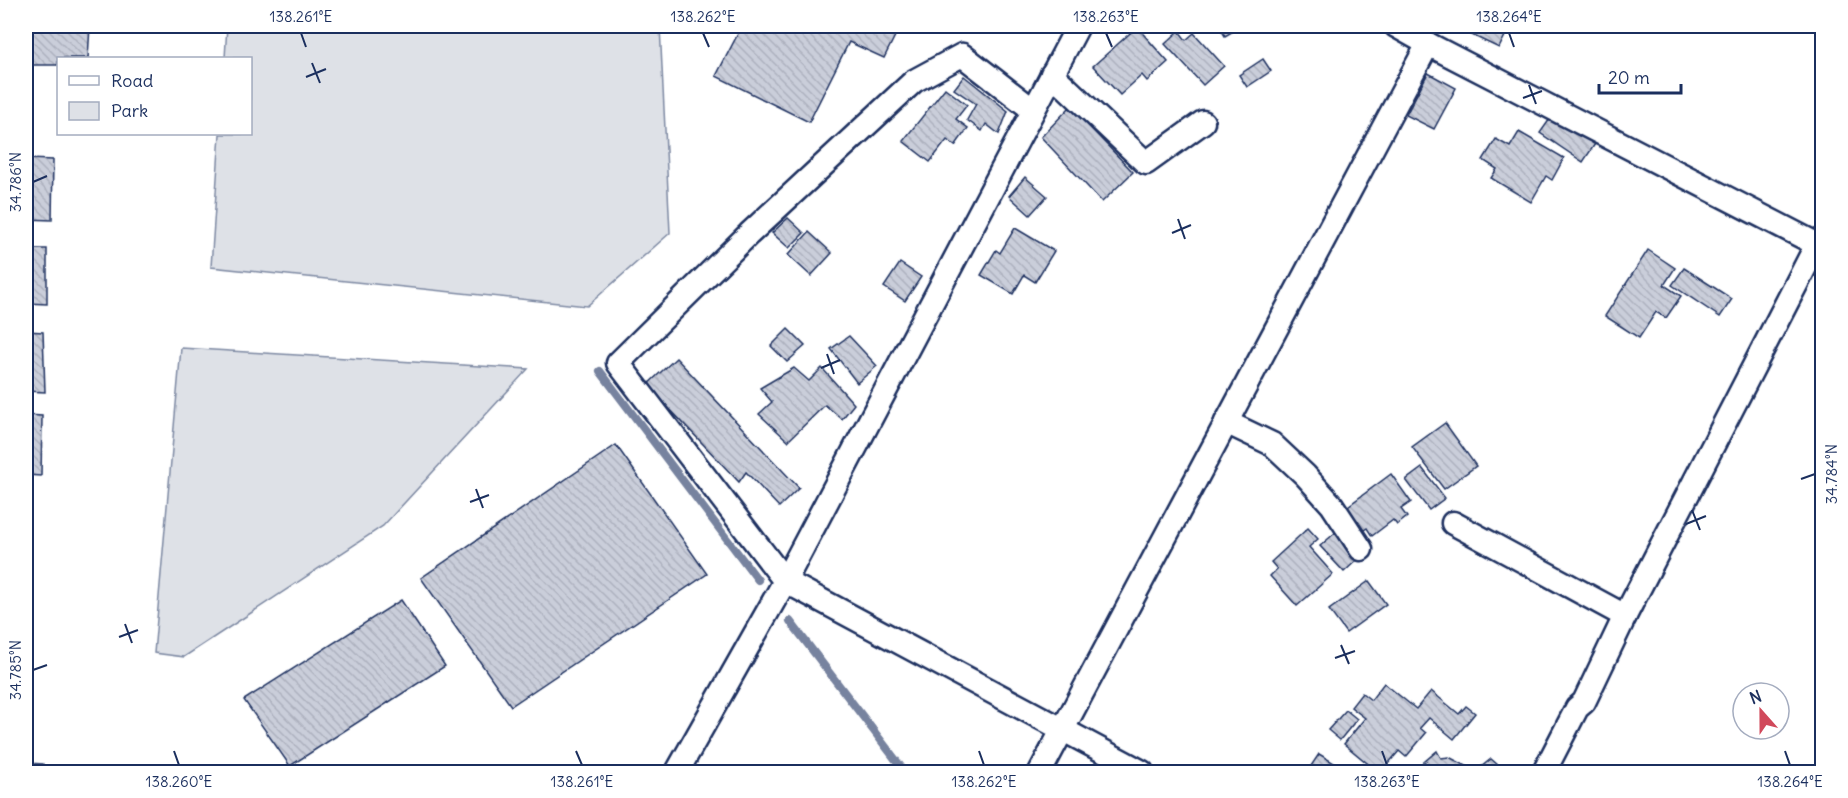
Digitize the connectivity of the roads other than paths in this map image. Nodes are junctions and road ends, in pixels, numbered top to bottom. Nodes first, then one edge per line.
1 (1078, 26) edge
2 (1396, 26) edge
3 (1428, 44) junction
4 (1052, 74) junction
5 (1033, 110) junction
6 (1203, 122) dead end
7 (1820, 246) edge
8 (1226, 422) junction
9 (1453, 523) dead end
10 (1361, 549) dead end
11 (785, 581) junction
12 (1625, 616) junction
13 (1061, 731) junction
14 (677, 772) edge
15 (1040, 772) edge
16 (1142, 772) edge
17 (1544, 772) edge

1 - 4 street
2 - 3 street
3 - 7 street
3 - 8 street
4 - 5 street
4 - 6 street
5 - 11 street
5 - 11 street
7 - 12 street
8 - 10 street
8 - 13 street
9 - 12 street
11 - 13 street
11 - 14 street
12 - 17 street
13 - 15 street
13 - 16 street

